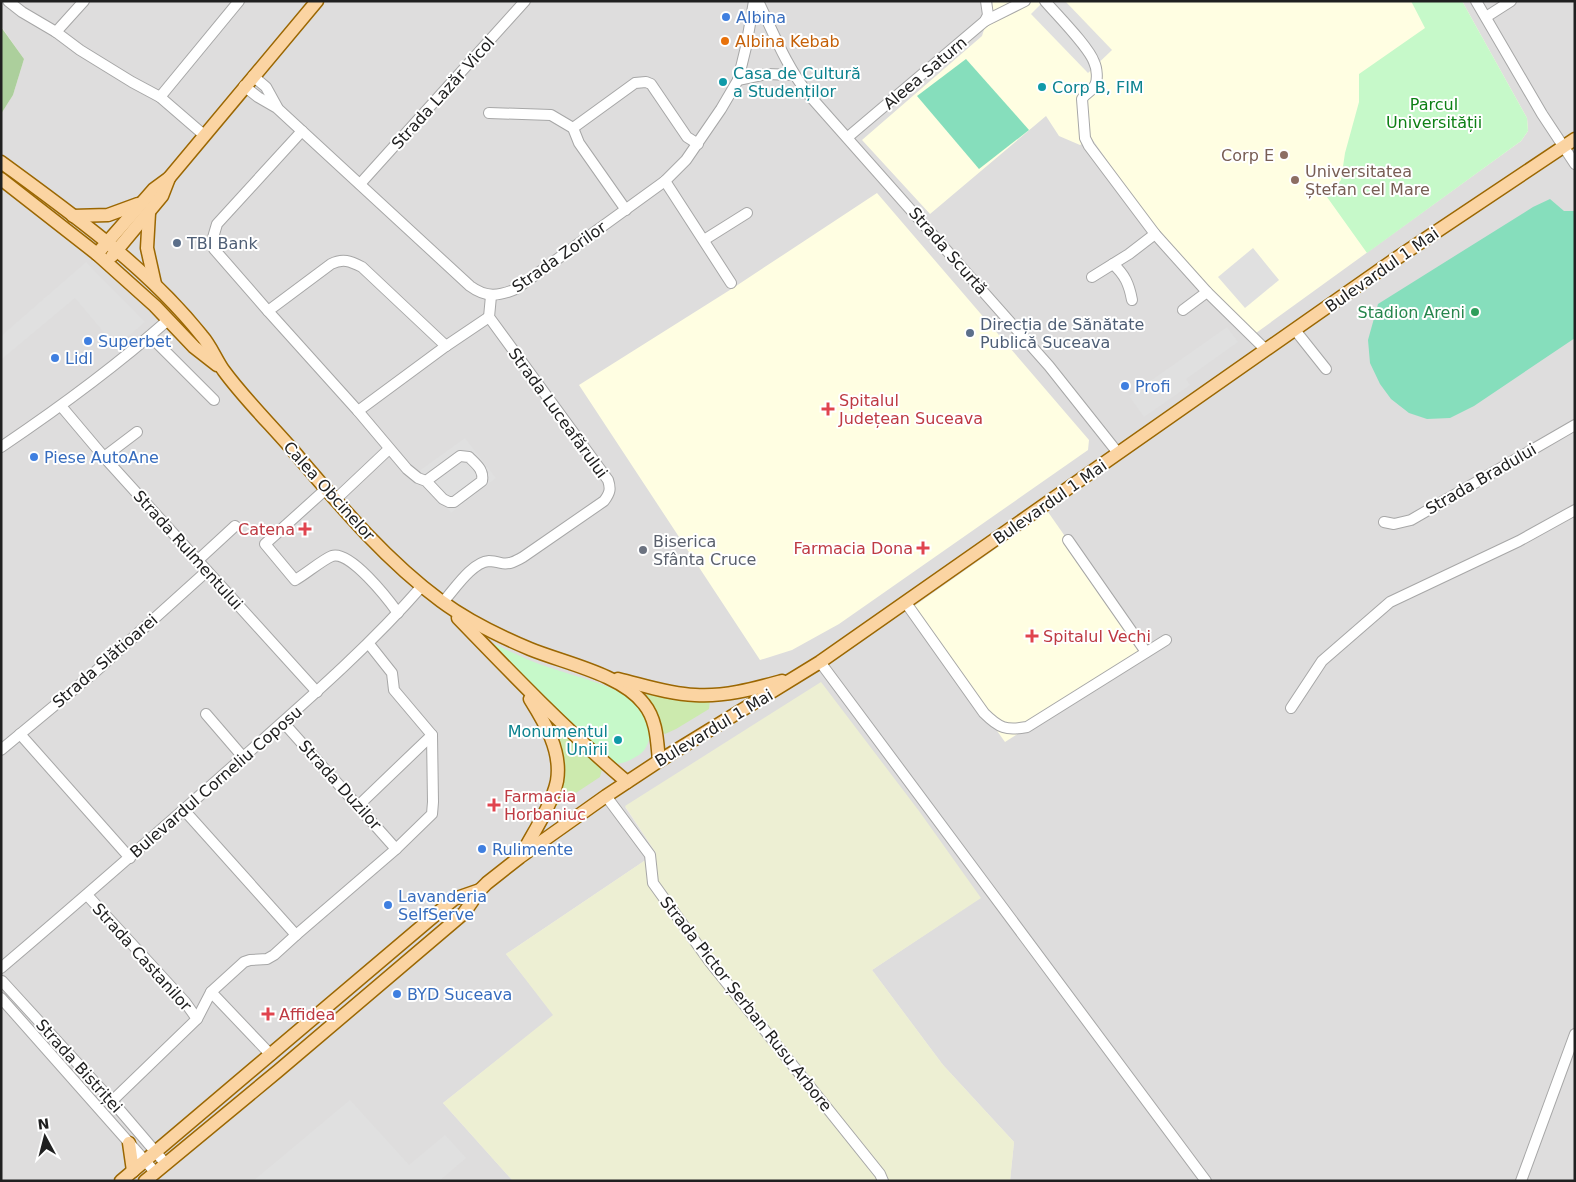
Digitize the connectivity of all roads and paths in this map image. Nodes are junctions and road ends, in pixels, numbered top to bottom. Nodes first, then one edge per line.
1 (8, 1) edge
2 (84, 1) edge
3 (238, 1) edge
4 (525, 1) edge
5 (754, 1) edge
6 (758, 1) edge
7 (986, 1) edge
8 (1025, 1) edge
9 (1045, 1) edge
10 (1476, 1) edge
11 (1511, 1) edge
12 (315, 2) edge
13 (1486, 18) junction
14 (985, 21) junction
15 (56, 32) junction
16 (794, 75) junction
17 (253, 76) junction
18 (738, 80) junction
19 (244, 86) junction
20 (160, 97) junction
21 (277, 108) junction
22 (489, 113) dead end
23 (573, 128) junction
24 (302, 131) junction
25 (204, 135) junction
26 (848, 137) junction
27 (1575, 139) edge
28 (698, 144) junction
29 (1562, 147) junction
30 (1, 162) edge
31 (1575, 164) edge
32 (1, 179) edge
33 (664, 181) junction
34 (360, 184) junction
35 (146, 207) junction
36 (626, 210) junction
37 (746, 213) dead end
38 (73, 216) junction
39 (1156, 234) junction
40 (704, 240) junction
41 (106, 243) junction
42 (117, 251) junction
43 (97, 254) junction
44 (106, 263) junction
45 (1112, 264) junction
46 (1092, 277) dead end
47 (730, 283) dead end
48 (155, 284) junction
49 (1208, 292) junction
50 (491, 296) junction
51 (1132, 300) dead end
52 (1183, 310) dead end
53 (268, 311) junction
54 (489, 317) junction
55 (168, 320) junction
56 (1295, 330) junction
57 (150, 336) junction
58 (446, 346) junction
59 (1266, 350) junction
60 (1326, 370) dead end
61 (225, 372) junction
62 (214, 400) dead end
63 (61, 406) junction
64 (358, 411) junction
65 (1575, 425) edge
66 (137, 432) dead end
67 (1, 447) edge
68 (389, 449) junction
69 (1118, 453) junction
70 (104, 457) junction
71 (426, 481) junction
72 (326, 489) junction
73 (335, 500) junction
74 (1575, 510) edge
75 (1384, 522) dead end
76 (235, 526) dead end
77 (1068, 540) dead end
78 (197, 561) junction
79 (207, 571) junction
80 (422, 586) junction
81 (443, 602) junction
82 (906, 603) junction
83 (398, 613) junction
84 (1166, 640) dead end
85 (369, 644) junction
86 (1146, 652) junction
87 (820, 662) junction
88 (604, 675) junction
89 (799, 676) junction
90 (519, 682) junction
91 (317, 692) junction
92 (1291, 708) dead end
93 (206, 714) dead end
94 (284, 722) junction
95 (20, 734) junction
96 (432, 735) junction
97 (1, 750) edge
98 (243, 758) junction
99 (659, 761) junction
100 (627, 782) junction
101 (606, 796) junction
102 (359, 805) junction
103 (184, 810) junction
104 (396, 849) junction
105 (520, 857) junction
106 (130, 858) junction
107 (480, 890) junction
108 (86, 895) junction
109 (296, 934) junction
110 (2, 976) edge
111 (211, 992) junction
112 (1, 998) edge
113 (197, 1019) junction
114 (1575, 1034) edge
115 (271, 1055) junction
116 (112, 1101) junction
117 (129, 1143) junction
118 (155, 1152) junction
119 (144, 1161) junction
120 (165, 1163) junction
121 (133, 1171) junction
122 (150, 1177) edge
123 (121, 1181) edge
124 (883, 1181) edge
125 (1206, 1181) edge
126 (1520, 1181) edge

1 - 15 street
2 - 15 street
3 - 20 street
4 - 34 street, Strada Lazăr Vicol
5 - 18 street, Strada Zorilor
6 - 16 street, Strada Scurtă
7 - 14 street
8 - 14 street, Aleea Saturn
9 - 39 street
10 - 13 street
11 - 13 street
12 - 17 main road
13 - 29 street
14 - 26 street, Aleea Saturn
15 - 20 street
16 - 18 street
16 - 26 street, Strada Scurtă
17 - 19 main road
17 - 21 street, Strada Zorilor
18 - 28 street, Strada Zorilor
19 - 21 street, Strada Zorilor
19 - 25 main road
20 - 25 street
21 - 24 street, Strada Zorilor
22 - 23 street
23 - 28 street
23 - 36 street
24 - 34 street, Strada Zorilor
24 - 53 street
25 - 35 main road
26 - 69 street, Strada Scurtă
27 - 29 main road, Bulevardul 1 Mai
28 - 33 street, Strada Zorilor
29 - 31 street
29 - 56 main road, Bulevardul 1 Mai
30 - 38 main road, Calea Obcinelor
32 - 43 main road, Calea Obcinelor
33 - 36 street, Strada Zorilor
33 - 40 street
34 - 50 street, Strada Zorilor
35 - 38 main road
35 - 41 main road
35 - 42 main road
35 - 48 main road
36 - 50 street, Strada Zorilor
37 - 40 street
38 - 41 main road, Calea Obcinelor
39 - 45 street
39 - 49 street
40 - 47 street
41 - 42 main road, Calea Obcinelor
41 - 43 main road
42 - 44 main road
42 - 48 main road, Calea Obcinelor
43 - 44 main road, Calea Obcinelor
44 - 55 main road, Calea Obcinelor
45 - 46 street
45 - 51 street
48 - 61 main road, Calea Obcinelor
49 - 52 street
49 - 59 street
50 - 54 street
53 - 58 street
53 - 64 street
54 - 58 street
54 - 81 street, Strada Luceafărului
55 - 57 street
55 - 61 main road, Calea Obcinelor
56 - 59 main road, Bulevardul 1 Mai
56 - 60 street
57 - 62 street
57 - 63 street
58 - 64 street
59 - 69 main road, Bulevardul 1 Mai
61 - 72 main road, Calea Obcinelor
63 - 67 street
63 - 70 street, Strada Rulmentului
64 - 68 street
65 - 75 street, Strada Bradului
66 - 70 street
68 - 71 street
68 - 73 street
69 - 82 main road, Bulevardul 1 Mai
70 - 78 street, Strada Rulmentului
71 - 71 street
72 - 73 main road, Calea Obcinelor
72 - 83 street
73 - 80 main road, Calea Obcinelor
74 - 92 street
76 - 78 street
77 - 86 street
78 - 79 street, Strada Rulmentului
79 - 91 street, Strada Rulmentului
79 - 95 street, Strada Slătioarei
80 - 81 main road, Calea Obcinelor
80 - 83 street, Bulevardul Corneliu Coposu
81 - 88 main road, Calea Obcinelor
81 - 90 main road, Calea Obcinelor
82 - 86 street
82 - 87 main road, Bulevardul 1 Mai
83 - 85 street, Bulevardul Corneliu Coposu
84 - 86 street
85 - 91 street, Bulevardul Corneliu Coposu
85 - 96 street
87 - 89 main road, Bulevardul 1 Mai
87 - 125 street
88 - 89 main road
88 - 99 main road, Calea Obcinelor
89 - 99 main road, Bulevardul 1 Mai
90 - 100 main road, Calea Obcinelor
90 - 105 main road
91 - 94 street, Bulevardul Corneliu Coposu
93 - 98 street
94 - 98 street, Bulevardul Corneliu Coposu
94 - 102 street, Strada Duzilor
95 - 97 street, Strada Slătioarei
95 - 106 street
96 - 102 street
96 - 104 street
98 - 103 street, Bulevardul Corneliu Coposu
99 - 100 main road, Bulevardul 1 Mai
100 - 101 main road, Bulevardul 1 Mai
101 - 105 main road, Bulevardul 1 Mai
101 - 124 street, Strada Pictor Șerban Rusu Arbore
102 - 104 street, Strada Duzilor
103 - 106 street, Bulevardul Corneliu Coposu
103 - 109 street
104 - 109 street
105 - 107 main road, Bulevardul 1 Mai
106 - 108 street, Bulevardul Corneliu Coposu
107 - 115 main road
107 - 120 main road
108 - 110 street, Bulevardul Corneliu Coposu
108 - 113 street, Strada Castanilor
109 - 111 street
110 - 116 street, Strada Bistriței
111 - 113 street
111 - 115 street
112 - 117 street, Strada Bistriței
113 - 116 street
114 - 126 street
115 - 118 main road
116 - 118 street, Strada Bistriței
117 - 119 street, Strada Bistriței
117 - 121 main road
118 - 119 main road
118 - 120 street, Strada Bistriței
119 - 121 main road
119 - 122 street, Strada Bistriței
120 - 122 main road
121 - 123 main road

